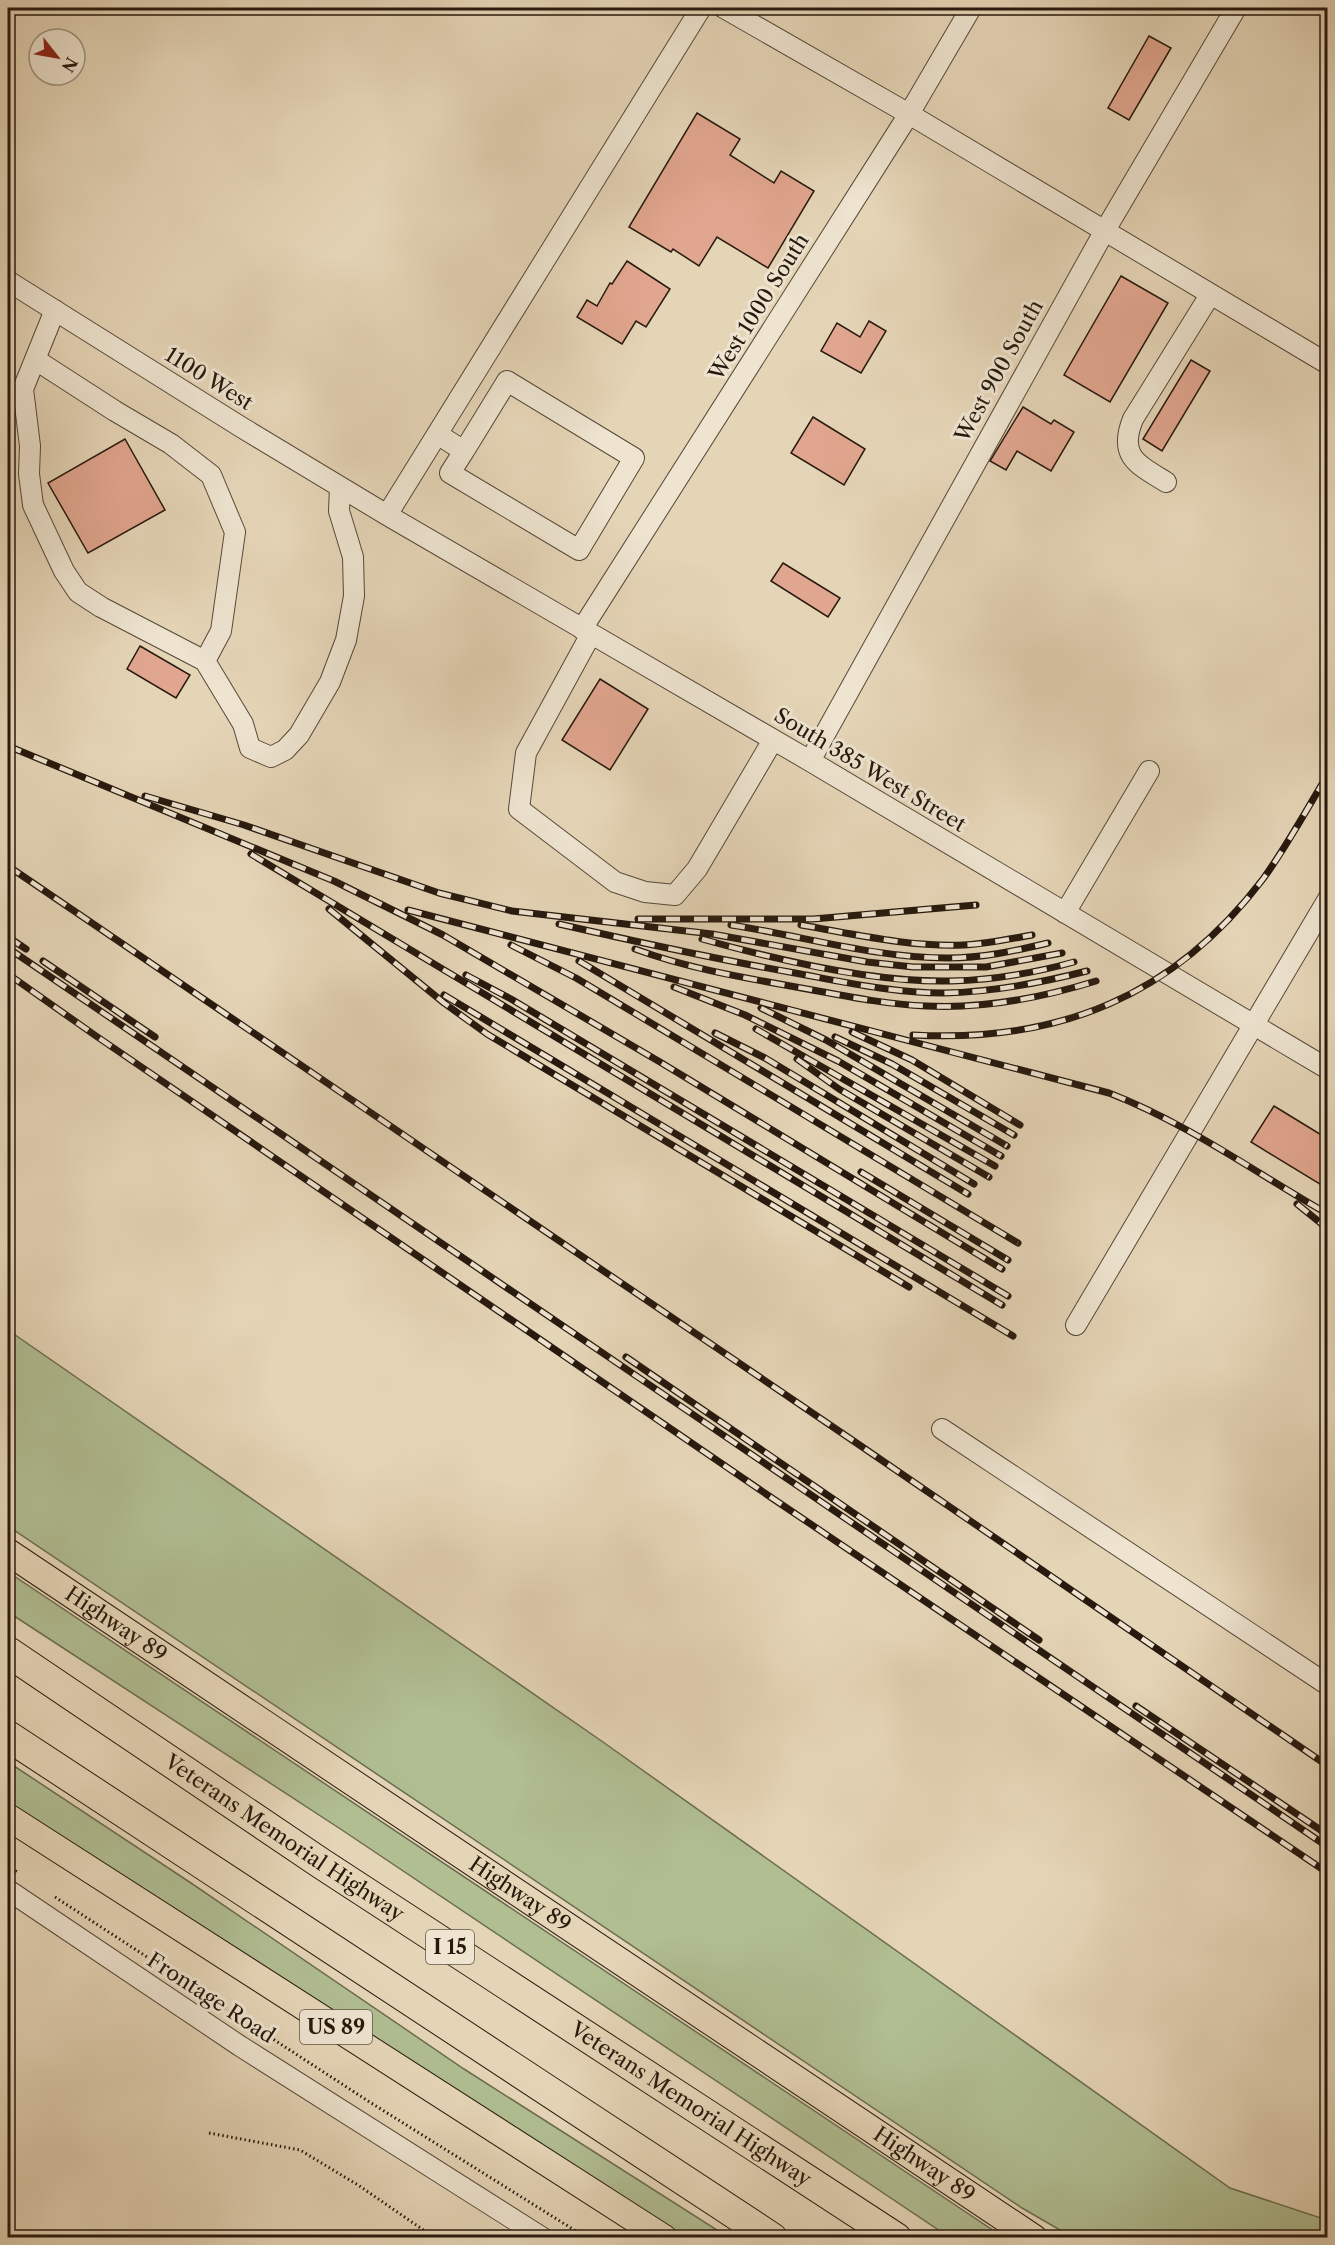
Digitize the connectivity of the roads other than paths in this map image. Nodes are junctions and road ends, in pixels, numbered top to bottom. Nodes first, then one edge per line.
1 (701, 8) edge
2 (724, 8) edge
3 (971, 8) edge
4 (1236, 8) edge
5 (909, 114) junction
6 (1104, 232) junction
7 (8, 281) edge
8 (1210, 295) junction
9 (55, 310) junction
10 (36, 360) junction
11 (1328, 364) edge
12 (15, 384) edge
13 (437, 434) junction
14 (464, 450) junction
15 (1166, 482) dead end
16 (340, 487) junction
17 (387, 515) junction
18 (587, 631) junction
19 (205, 661) junction
20 (773, 740) junction
21 (810, 761) junction
22 (1149, 771) dead end
23 (1328, 899) edge
24 (1065, 913) junction
25 (1253, 1024) junction
26 (1328, 1069) edge
27 (1076, 1325) dead end
28 (942, 1429) dead end
29 (8, 1552) edge
30 (8, 1652) edge
31 (1328, 1685) edge
32 (8, 1736) edge
33 (8, 1817) edge
34 (8, 1890) edge
35 (543, 2238) edge
36 (664, 2238) edge
37 (772, 2238) edge
38 (896, 2238) edge
39 (1034, 2238) edge

1 - 13 street
2 - 5 street
3 - 5 street, West 1000 South
4 - 6 street, West 900 South
5 - 6 street
5 - 18 street, West 1000 South
6 - 8 street
6 - 21 street, West 900 South
7 - 9 street, 1100 West
8 - 11 street
8 - 15 street
9 - 10 street
9 - 16 street, 1100 West
10 - 12 street
10 - 19 street
12 - 19 street
13 - 14 street
13 - 17 street
14 - 14 street
16 - 17 street, 1100 West
16 - 19 street
17 - 18 street, South 385 West Street
18 - 20 street, South 385 West Street
18 - 20 street, West 1000 South
20 - 21 street, South 385 West Street
21 - 24 street, South 385 West Street
22 - 24 street
23 - 25 street
24 - 25 street, South 385 West Street
25 - 26 street, South 385 West Street
25 - 27 street
28 - 31 street
29 - 39 main road, Highway 89
30 - 38 highway, Veterans Memorial Highway / I 15
32 - 37 highway
33 - 36 main road, US 89
34 - 35 street, Frontage Road

